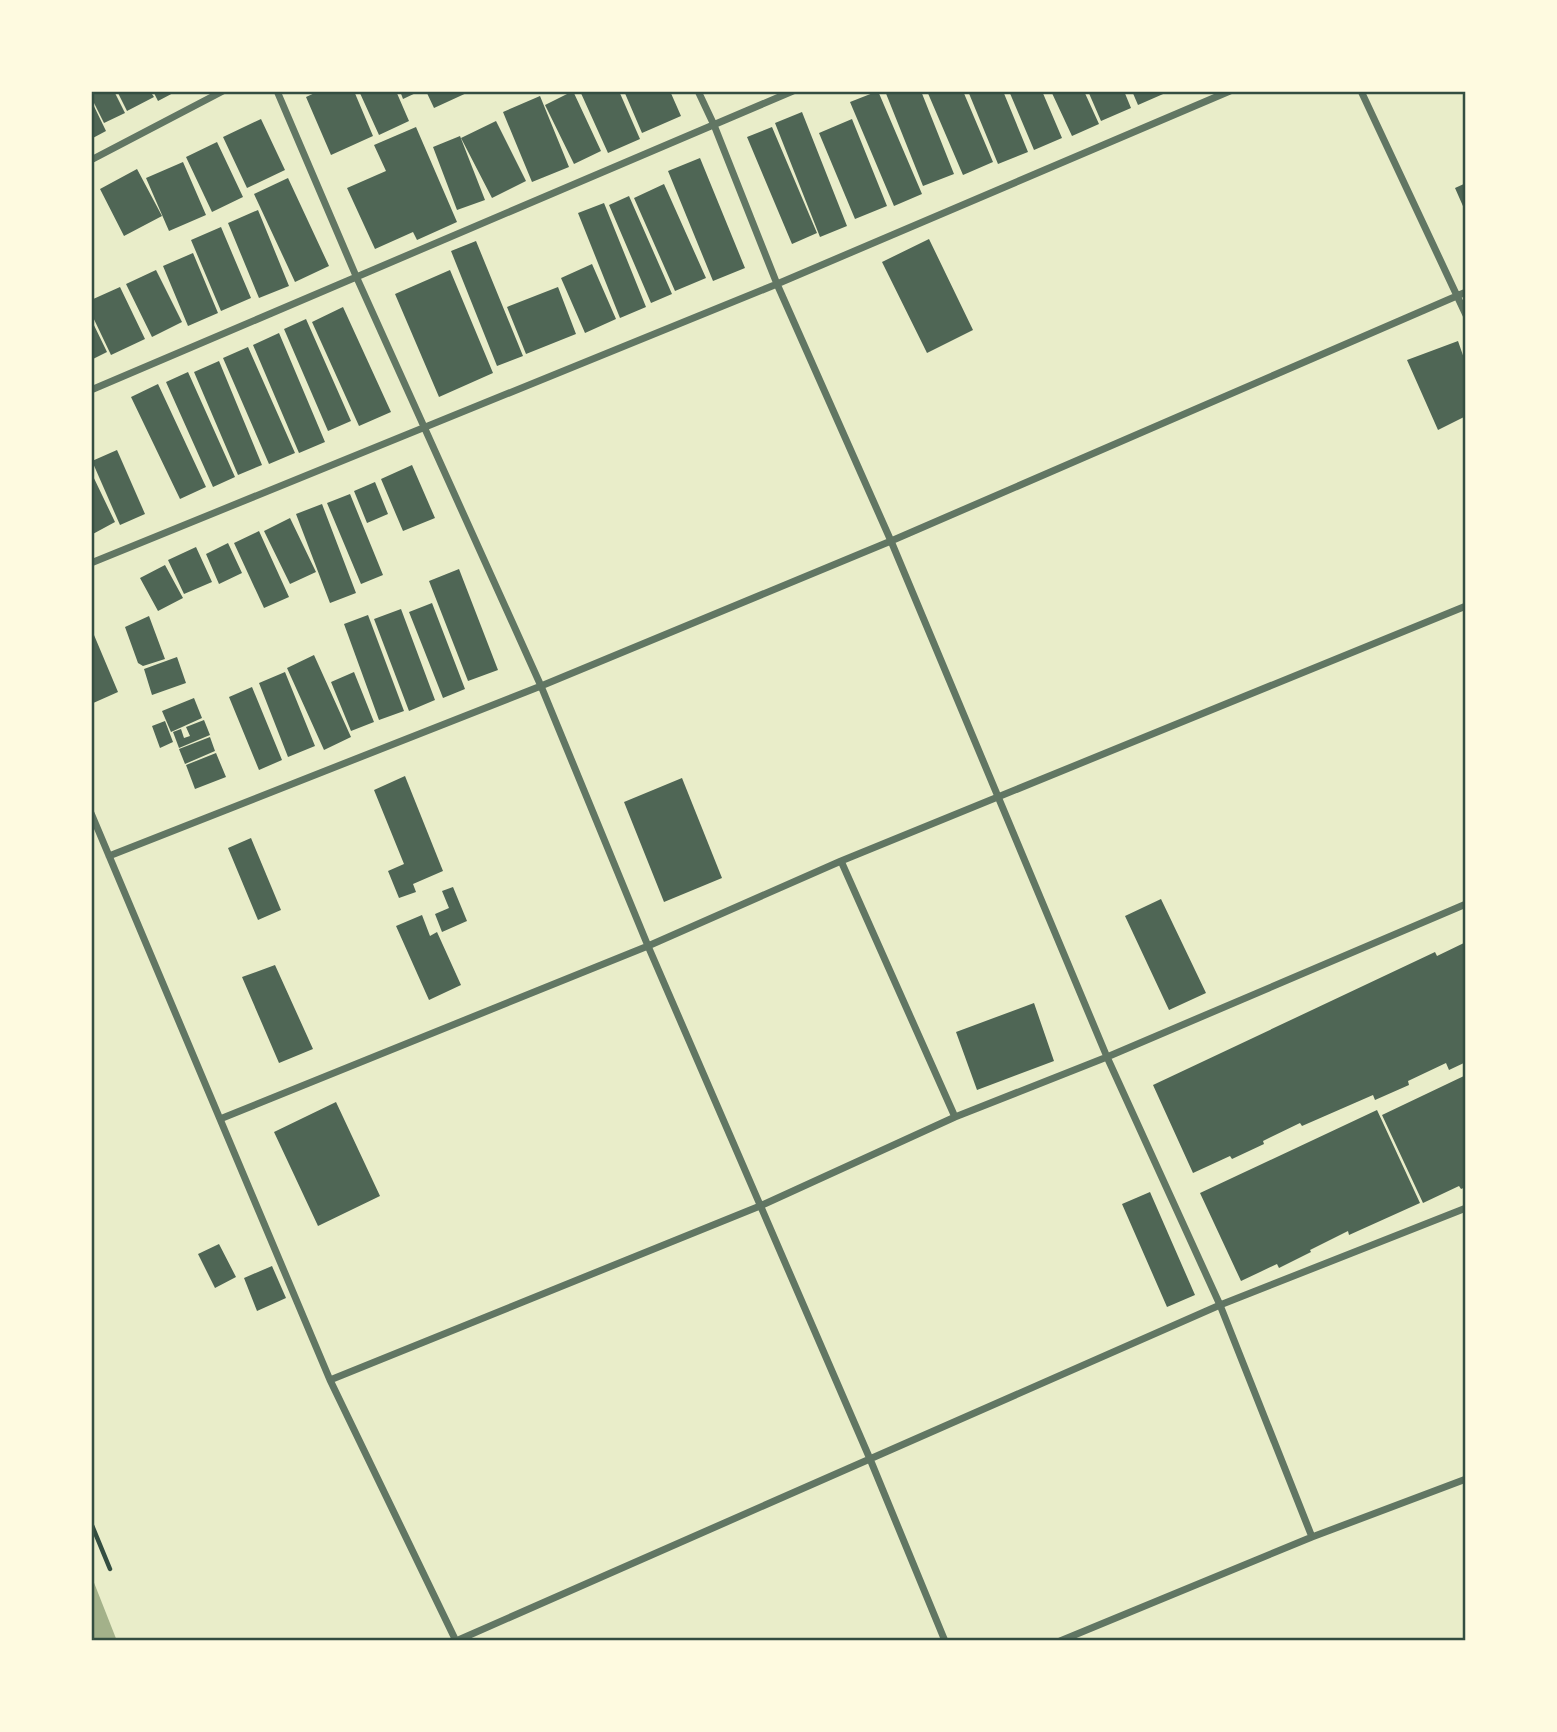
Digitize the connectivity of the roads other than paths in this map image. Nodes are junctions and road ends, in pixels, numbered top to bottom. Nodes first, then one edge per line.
1 (223, 91) edge
2 (277, 91) edge
3 (698, 91) edge
4 (793, 91) edge
5 (1230, 91) edge
6 (1362, 91) edge
7 (713, 125) junction
8 (91, 160) edge
9 (356, 276) junction
10 (777, 284) junction
11 (1462, 294) edge
12 (1466, 314) edge
13 (91, 390) edge
14 (425, 428) junction
15 (891, 541) junction
16 (91, 562) edge
17 (1466, 606) edge
18 (541, 686) junction
19 (1000, 797) junction
20 (91, 813) edge
21 (109, 856) junction
22 (841, 861) junction
23 (1466, 904) edge
24 (648, 946) junction
25 (1107, 1058) junction
26 (955, 1117) junction
27 (220, 1119) junction
28 (760, 1206) junction
29 (1466, 1208) edge
30 (1220, 1305) junction
31 (330, 1380) junction
32 (870, 1459) junction
33 (1466, 1479) edge
34 (1312, 1537) junction
35 (456, 1641) edge
36 (945, 1641) edge
37 (1060, 1641) edge

1 - 8 street
2 - 9 street
3 - 7 street
4 - 7 street
5 - 10 street
6 - 11 street
7 - 9 street
7 - 10 street
9 - 13 street
9 - 14 street
10 - 14 street
10 - 15 street
11 - 12 street
11 - 15 street
14 - 16 street
14 - 18 street
15 - 18 street
15 - 19 street
17 - 19 street
18 - 21 street
18 - 24 street
19 - 22 street
19 - 25 street
20 - 21 street
21 - 27 street
22 - 24 street
22 - 26 street
23 - 25 street
24 - 27 street
24 - 28 street
25 - 26 street
25 - 30 street
26 - 28 street
27 - 31 street
28 - 31 street
28 - 32 street
29 - 30 street
30 - 32 street
30 - 34 street
31 - 35 street
32 - 35 street
32 - 36 street
33 - 34 street
34 - 37 street

